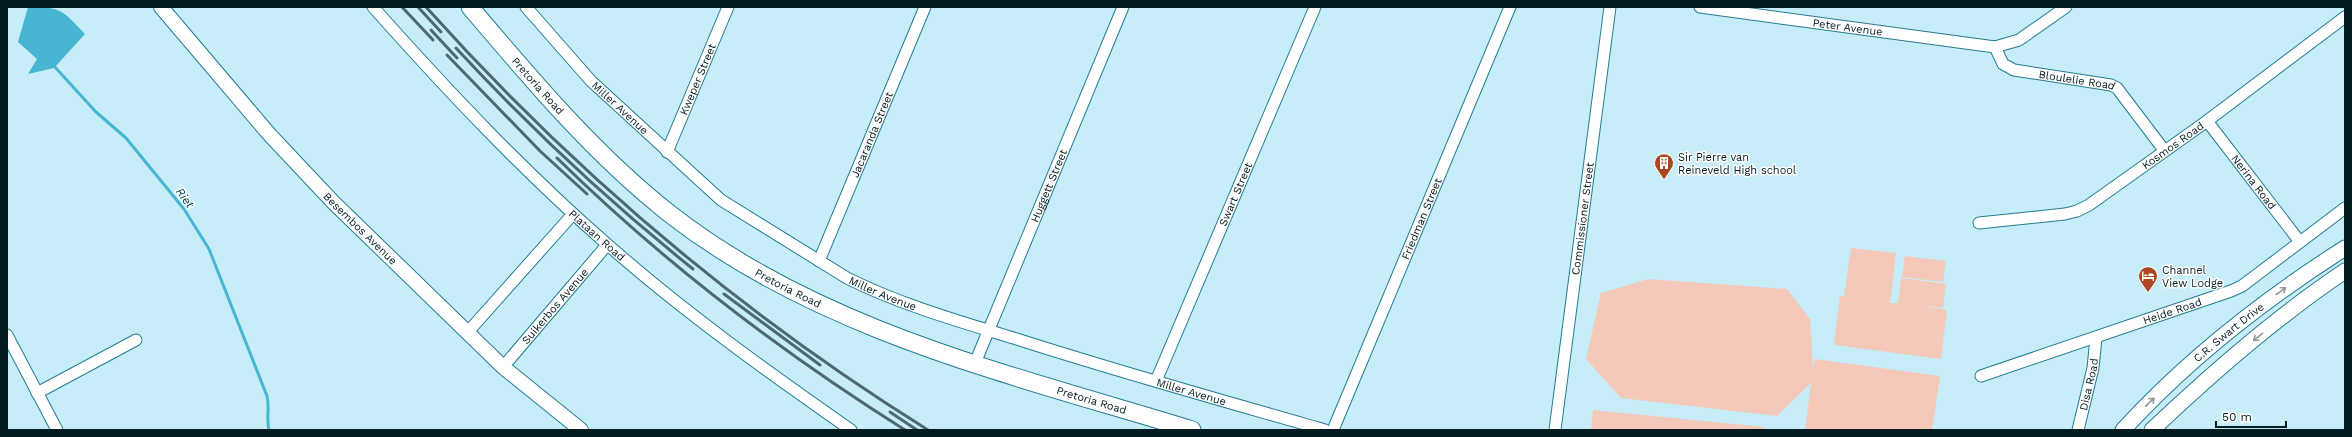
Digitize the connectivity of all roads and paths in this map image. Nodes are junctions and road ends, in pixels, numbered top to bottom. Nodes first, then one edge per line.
1 (161, 7) edge
2 (373, 7) edge
3 (470, 7) edge
4 (728, 7) edge
5 (925, 7) edge
6 (1123, 7) edge
7 (1315, 7) edge
8 (1510, 7) edge
9 (1610, 7) edge
10 (1700, 7) edge
11 (1776, 7) edge
12 (2066, 7) edge
13 (527, 8) edge
14 (1765, 16) junction
15 (2345, 17) edge
16 (1995, 47) junction
17 (2207, 121) junction
18 (2164, 150) junction
19 (667, 152) junction
20 (2345, 208) edge
21 (573, 214) junction
22 (1979, 223) dead end
23 (2300, 242) junction
24 (607, 245) junction
25 (2345, 248) edge
26 (819, 261) junction
27 (2345, 271) edge
28 (987, 330) junction
29 (467, 333) junction
30 (7, 335) edge
31 (2096, 338) junction
32 (136, 340) dead end
33 (975, 363) junction
34 (503, 367) junction
35 (1980, 376) dead end
36 (1156, 381) junction
37 (37, 393) junction
38 (57, 430) edge
39 (581, 430) edge
40 (851, 430) edge
41 (1192, 430) edge
42 (1325, 430) edge
43 (1333, 430) edge
44 (1555, 430) edge
45 (2078, 430) edge
46 (2123, 430) edge
47 (2152, 430) edge

1 - 29 street, Besembos Avenue
2 - 21 street, Plataan Road
3 - 33 main road, Pretoria Road
4 - 19 street, Kweper Street
5 - 26 street, Jacaranda Street
6 - 28 street, Huggett Street
7 - 36 street, Swart Street
8 - 43 street, Friedman Street
9 - 44 street, Commissioner Street
10 - 14 street, Peter Avenue
11 - 14 street
12 - 16 street
13 - 19 street, Miller Avenue
14 - 16 street, Peter Avenue
15 - 17 street, Kosmos Road
16 - 18 street, Bloulelie Road
17 - 18 street, Kosmos Road
17 - 23 street, Nerina Road
18 - 22 street, Kosmos Road
19 - 26 street, Miller Avenue
20 - 23 street, Heide Road
21 - 24 street, Plataan Road
21 - 29 street
23 - 31 street, Heide Road
24 - 34 street, Suikerbos Avenue
24 - 40 street, Plataan Road
46 -> 25 main road, C.R. Swart Drive
26 - 28 street, Miller Avenue
27 -> 47 main road, C.R. Swart Drive
28 - 33 street, Huggett Street
28 - 36 street, Miller Avenue
29 - 34 street, Besembos Avenue
30 - 37 street
31 - 35 street, Heide Road
31 - 45 street, Disa Road
32 - 37 street
33 - 41 main road, Pretoria Road
34 - 39 street, Besembos Avenue
36 - 42 street, Miller Avenue
37 - 38 street

